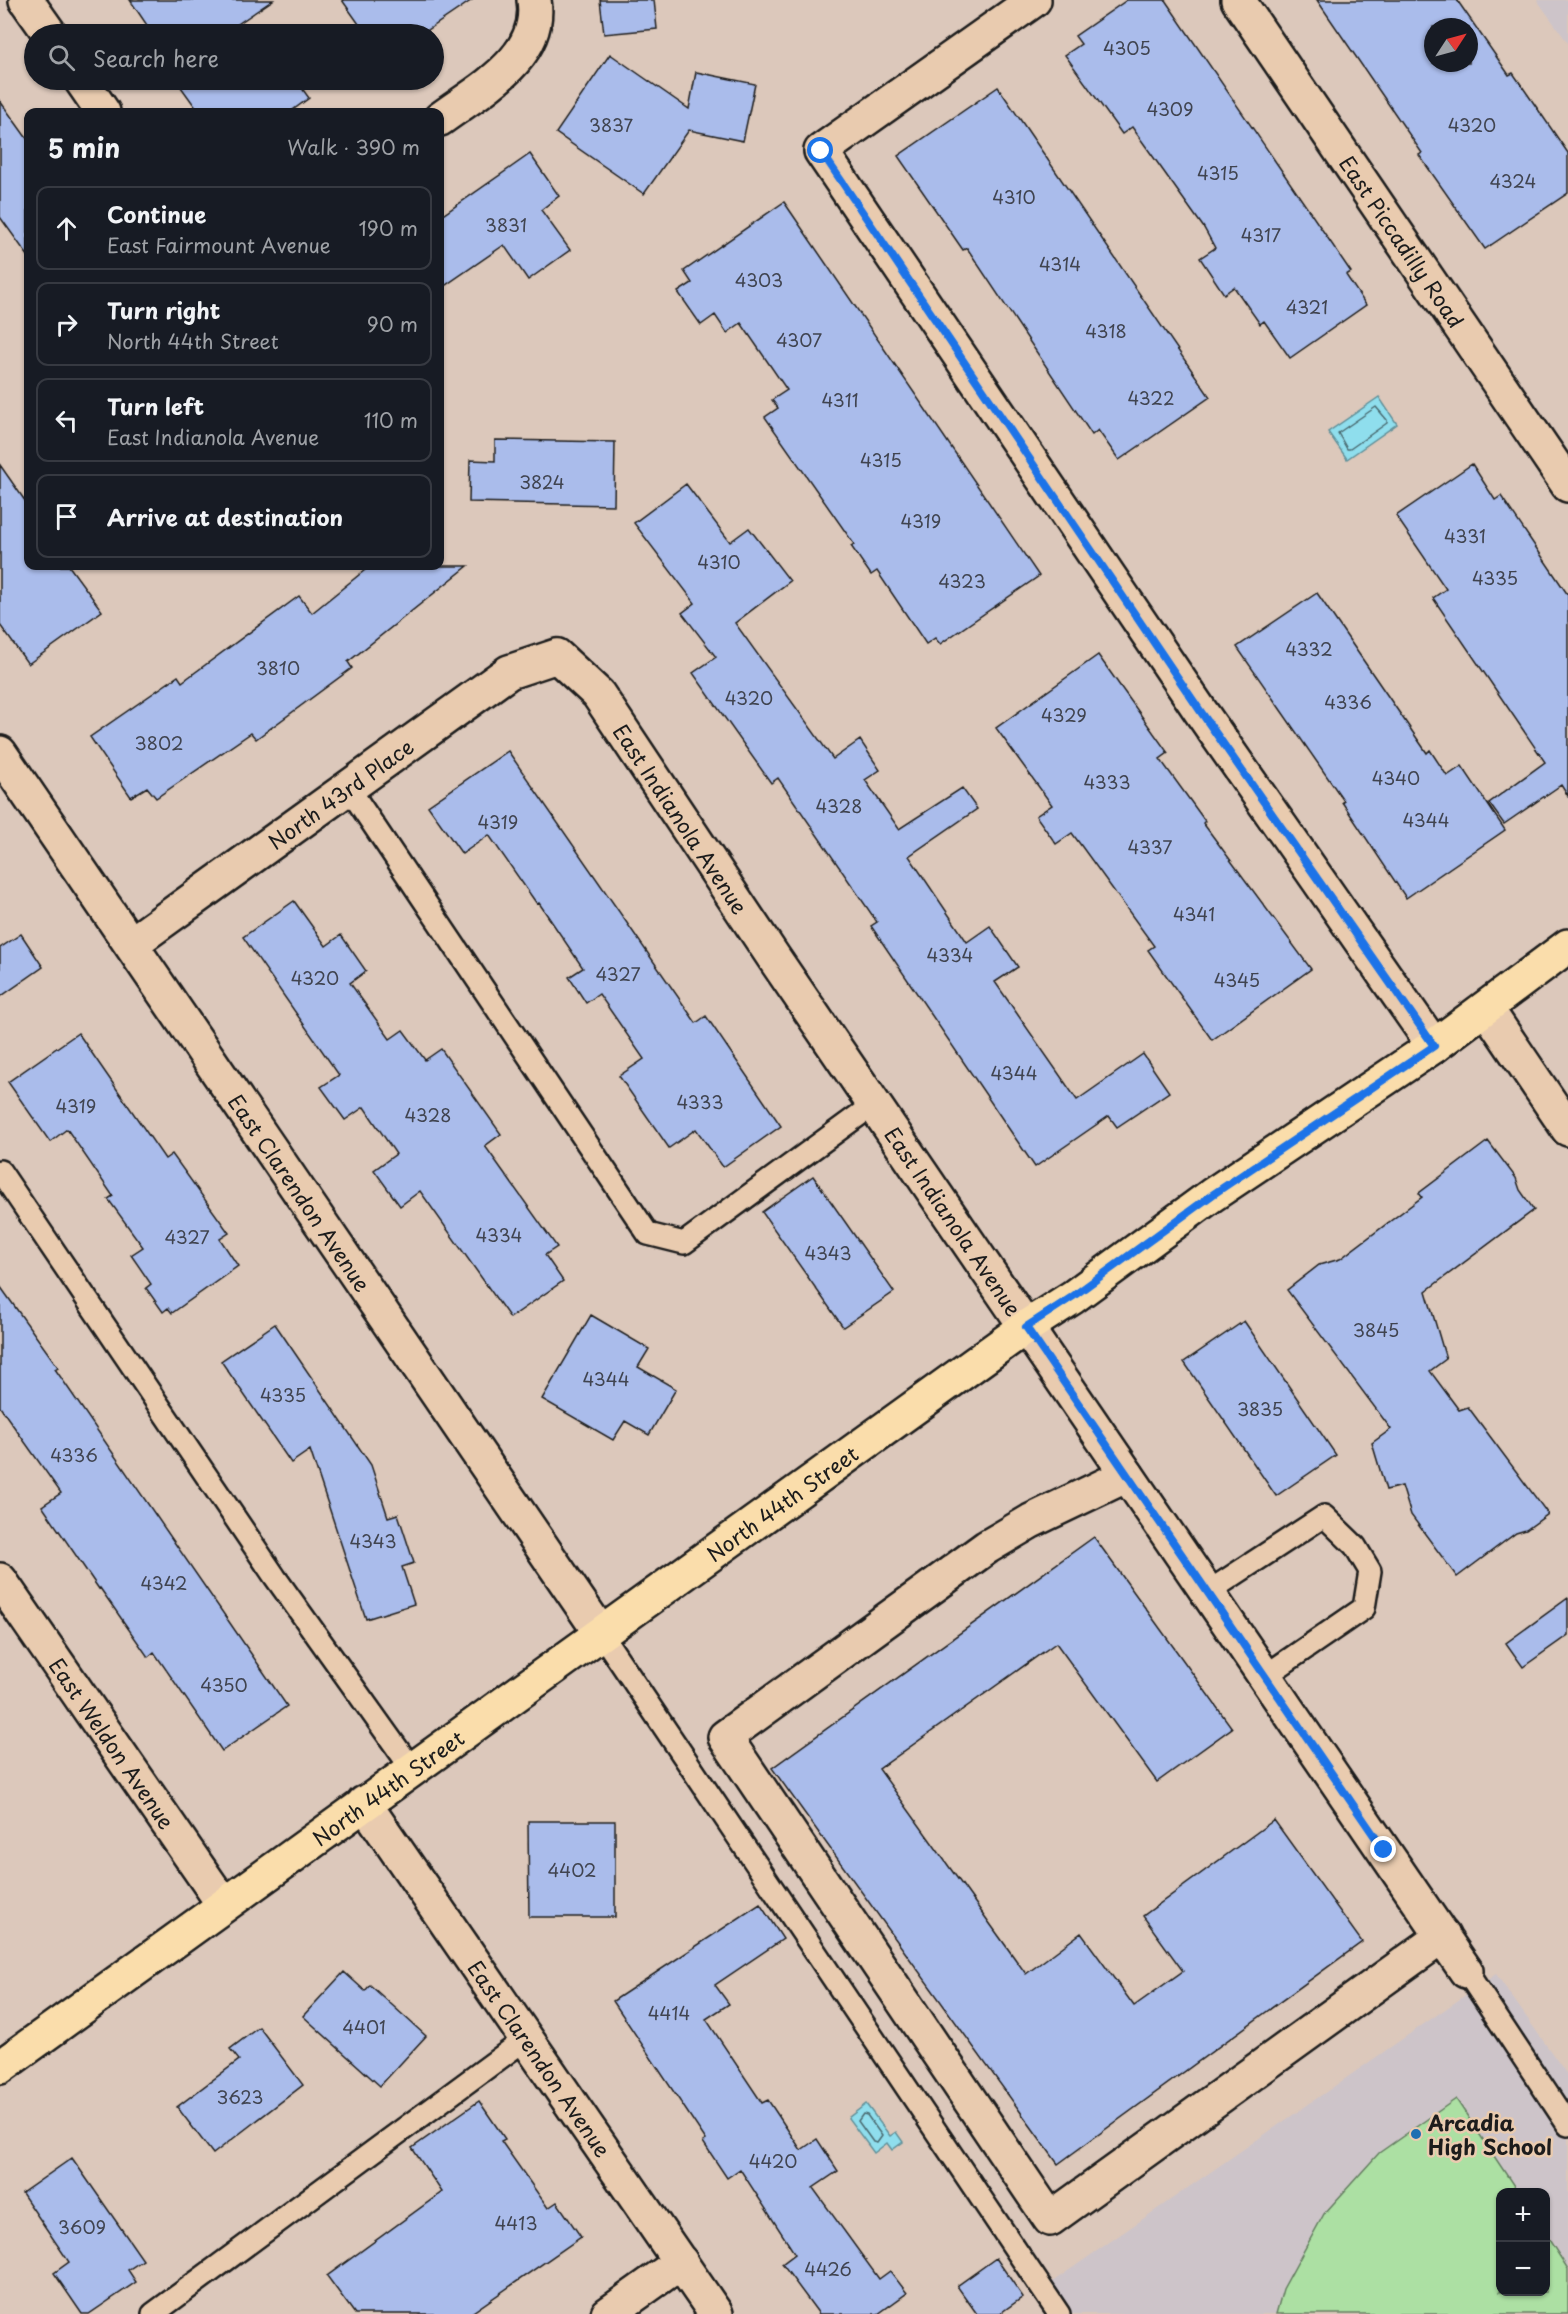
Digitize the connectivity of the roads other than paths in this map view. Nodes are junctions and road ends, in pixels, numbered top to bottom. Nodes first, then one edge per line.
1 (26, 0) edge
2 (534, 0) edge
3 (1034, 0) edge
4 (1238, 0) edge
5 (43, 24) edge
6 (88, 90) edge
7 (100, 108) edge
8 (444, 116) edge
9 (1568, 485) edge
10 (557, 656) joint
11 (0, 753) edge
12 (348, 787) junction
13 (131, 944) junction
14 (1568, 946) edge
15 (1486, 1008) junction
16 (1434, 1046) junction
17 (874, 1104) junction
18 (1568, 1129) edge
19 (0, 1171) edge
20 (1026, 1327) junction
21 (1127, 1474) junction
22 (0, 1580) edge
23 (1208, 1592) junction
24 (600, 1632) junction
25 (1265, 1676) junction
26 (412, 1769) junction
27 (364, 1803) junction
28 (224, 1905) junction
29 (1443, 1936) junction
30 (1466, 1971) joint
31 (527, 2038) junction
32 (0, 2067) edge
33 (1568, 2125) edge
34 (681, 2262) junction
35 (153, 2314) edge
36 (608, 2314) edge
37 (716, 2314) edge
38 (1059, 2314) edge

1 - 5 street
2 - 8 street
3 - 16 street
4 - 9 street, East Piccadilly Road
6 - 7 street
10 - 12 street, North 43rd Place
10 - 17 street, East Indianola Avenue
11 - 13 street, East Clarendon Avenue
12 - 13 street, North 43rd Place
12 - 17 lane
13 - 24 street, East Clarendon Avenue
14 - 15 main road, North 44th Street
15 - 16 main road, North 44th Street
15 - 18 street
16 - 20 main road, North 44th Street
17 - 20 street, East Indianola Avenue
19 - 26 lane
20 - 21 street, East Indianola Avenue
20 - 24 main road, North 44th Street
21 - 23 street, East Indianola Avenue
21 - 29 street
22 - 28 street, East Weldon Avenue
23 - 25 street, East Indianola Avenue
23 - 25 lane
24 - 26 main road, North 44th Street
24 - 38 lane
25 - 29 street, East Indianola Avenue
26 - 27 main road, North 44th Street
27 - 28 main road, North 44th Street
27 - 31 street, East Clarendon Avenue
28 - 32 main road, North 44th Street
29 - 30 street, East Indianola Avenue
30 - 33 lane
31 - 34 street, East Clarendon Avenue
31 - 35 lane
34 - 36 street
34 - 37 street, East Clarendon Avenue

